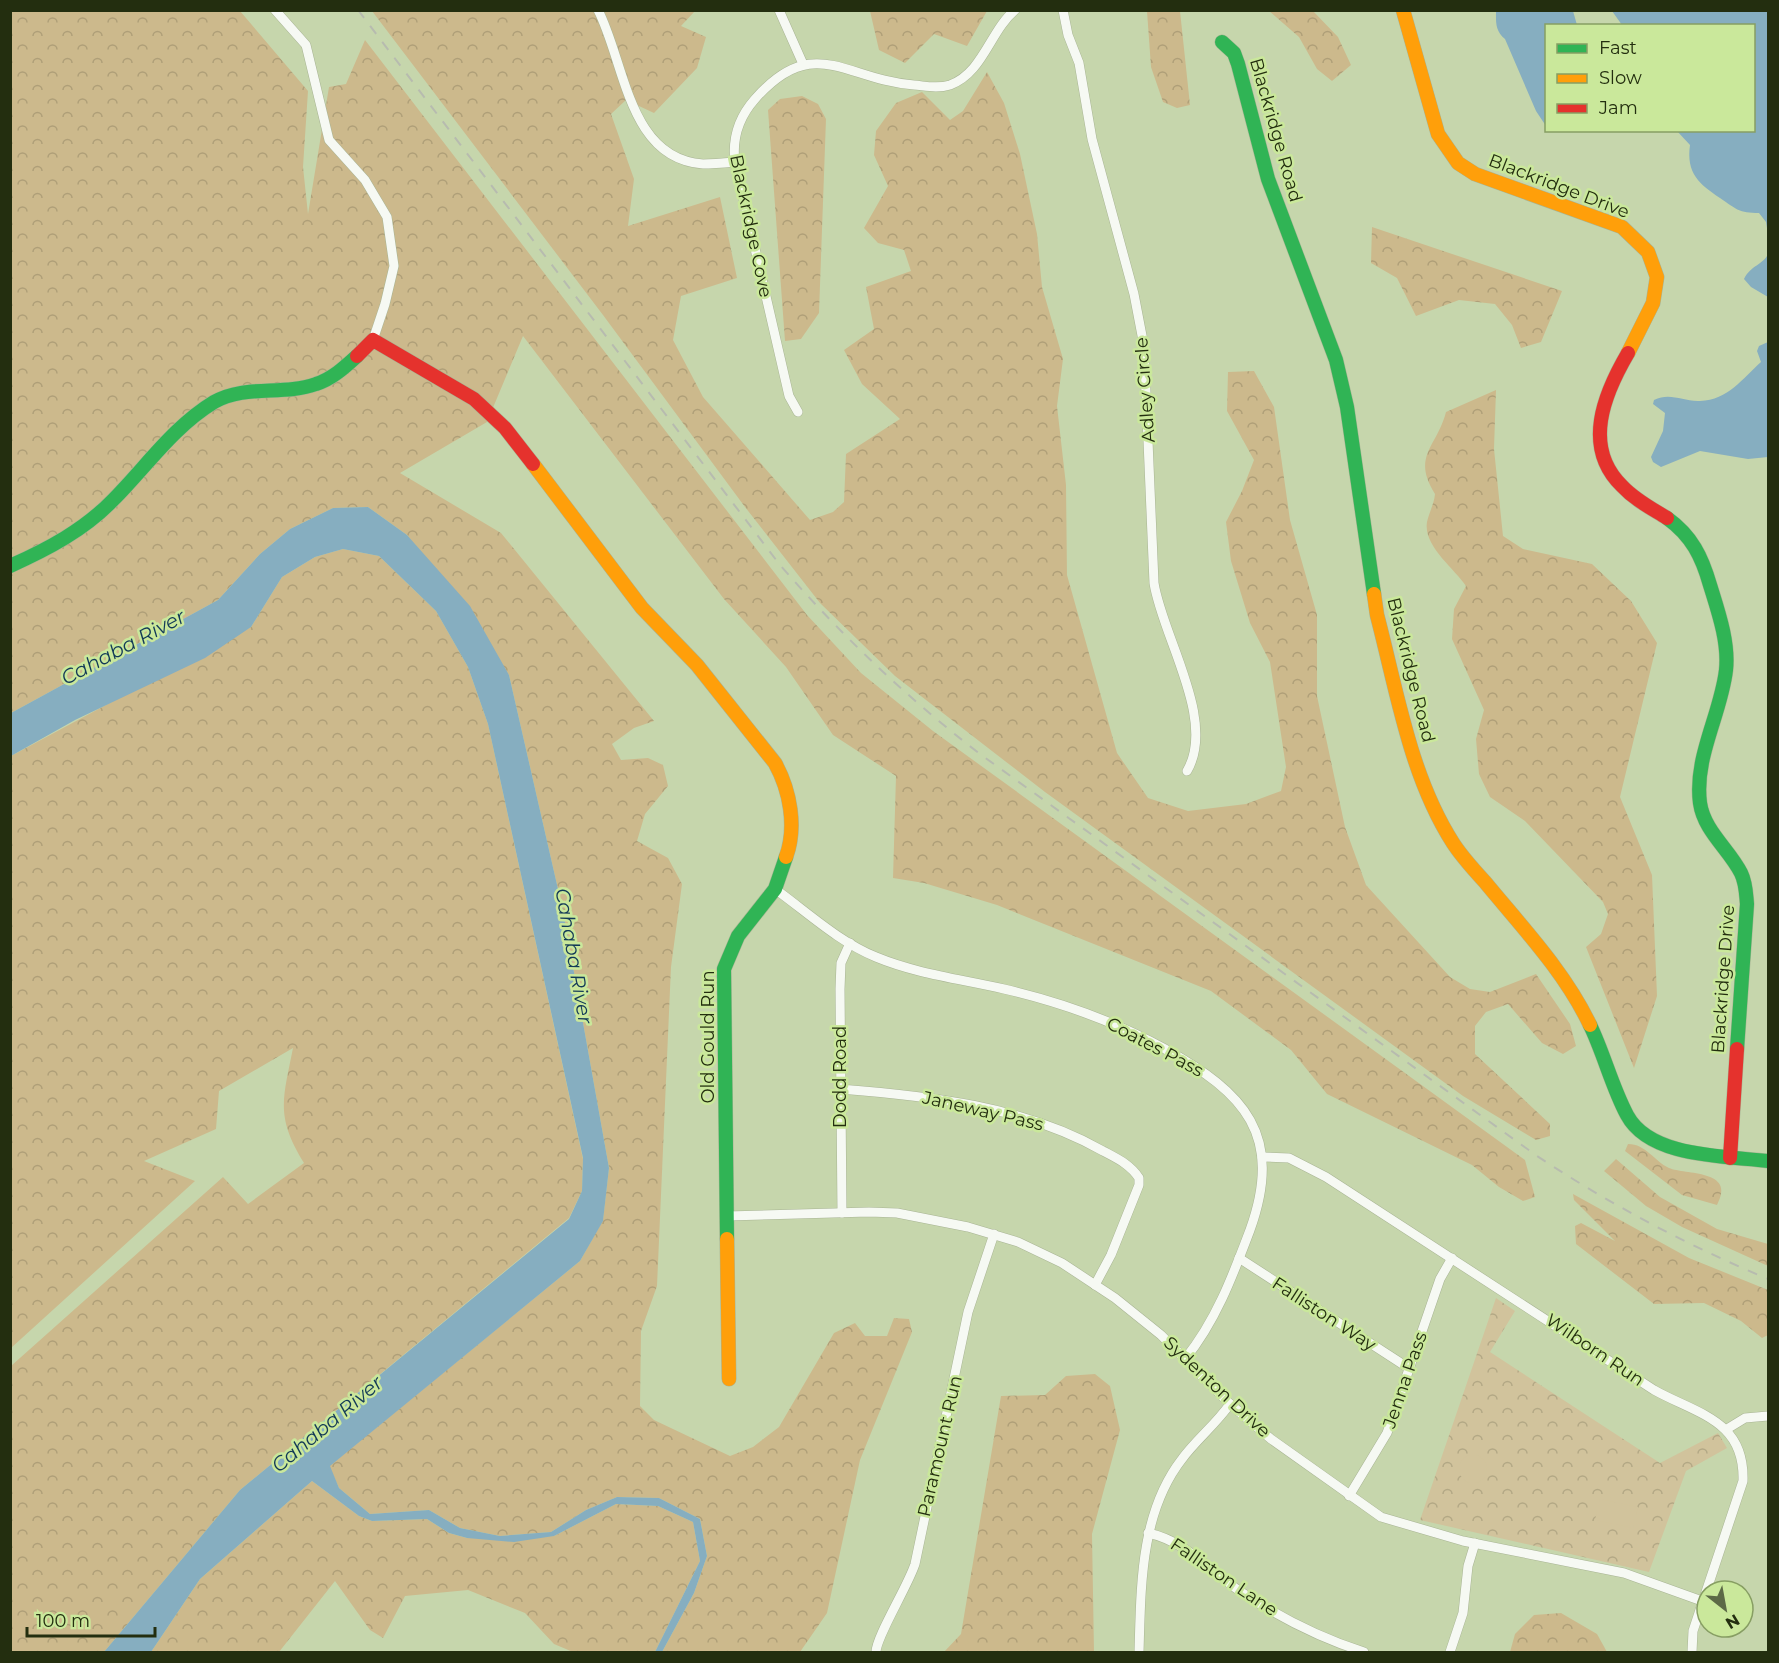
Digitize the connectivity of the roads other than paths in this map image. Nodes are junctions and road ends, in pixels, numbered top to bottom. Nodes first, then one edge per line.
1 (275, 10) edge
2 (598, 10) edge
3 (779, 10) edge
4 (1016, 10) edge
5 (1063, 10) edge
6 (1403, 10) edge
7 (1222, 42) dead end
8 (803, 64) junction
9 (735, 162) junction
10 (373, 340) junction
11 (798, 412) dead end
12 (10, 566) edge
13 (1187, 771) dead end
14 (775, 889) junction
15 (850, 943) junction
16 (840, 1089) junction
17 (1262, 1157) junction
18 (1730, 1158) junction
19 (1768, 1161) edge
20 (842, 1213) junction
21 (727, 1216) junction
22 (994, 1234) junction
23 (1239, 1258) junction
24 (1452, 1258) junction
25 (1095, 1285) junction
26 (1185, 1359) junction
27 (1410, 1369) junction
28 (729, 1379) dead end
29 (1230, 1404) junction
30 (1768, 1416) edge
31 (1727, 1429) junction
32 (1349, 1497) junction
33 (1148, 1533) junction
34 (1475, 1543) junction
35 (1710, 1579) edge
36 (1695, 1598) edge
37 (1695, 1624) edge
38 (876, 1653) edge
39 (1139, 1653) edge
40 (1364, 1653) edge
41 (1450, 1653) edge
42 (1692, 1653) edge

1 - 10 street
2 - 9 street
3 - 8 street
4 - 8 street
5 - 13 street, Adley Circle
6 - 18 street, Blackridge Drive
7 - 18 street, Blackridge Road
8 - 9 street, Blackridge Cove
9 - 11 street, Blackridge Cove
10 - 12 street
10 - 14 street, Old Gould Run
14 - 15 street, Coates Pass
14 - 21 street, Old Gould Run
15 - 16 street, Dodd Road
15 - 17 street, Coates Pass
16 - 20 street, Dodd Road
16 - 25 street, Janeway Pass
17 - 23 street, Coates Pass
17 - 24 street, Wilborn Run
18 - 19 street, Blackridge Road
20 - 21 street, Sydenton Drive
20 - 22 street, Sydenton Drive
21 - 28 street, Old Gould Run
22 - 25 street, Sydenton Drive
22 - 38 street, Paramount Run
23 - 26 street, Coates Pass
23 - 27 street, Falliston Way
24 - 27 street, Jenna Pass
24 - 31 street, Wilborn Run
25 - 26 street, Sydenton Drive
26 - 29 street, Sydenton Drive
27 - 32 street, Jenna Pass
29 - 32 street, Sydenton Drive
29 - 33 street
30 - 31 street
31 - 35 street
32 - 34 street, Sydenton Drive
33 - 39 street
33 - 40 street, Falliston Lane
34 - 36 street, Sydenton Drive
34 - 41 street
37 - 42 street

